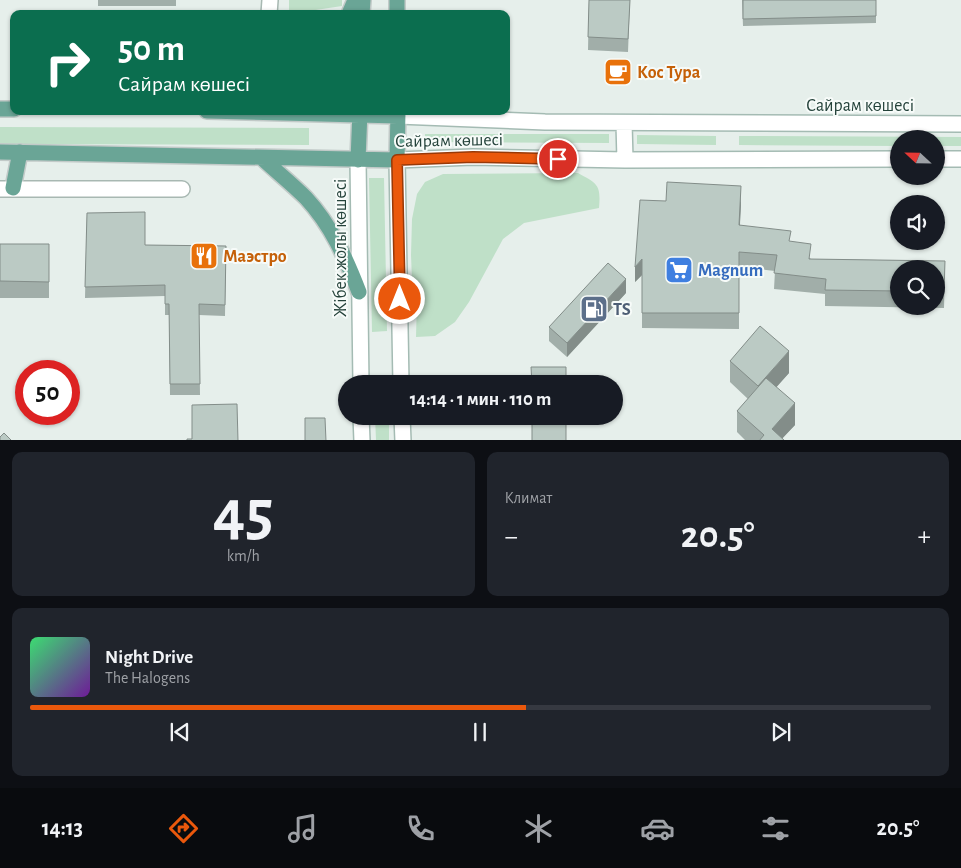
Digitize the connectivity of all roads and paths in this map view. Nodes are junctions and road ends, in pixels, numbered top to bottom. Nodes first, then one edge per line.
1 (360, 115) edge
2 (398, 115) edge
3 (426, 115) edge
4 (624, 122) junction
5 (961, 124) edge
6 (0, 152) edge
7 (20, 152) junction
8 (262, 159) junction
9 (890, 159) edge
10 (945, 159) edge
11 (961, 159) edge
12 (358, 160) junction
13 (397, 160) junction
14 (625, 160) junction
15 (6, 188) edge
16 (182, 189) dead end
17 (359, 292) junction
18 (361, 375) edge
19 (401, 375) edge
20 (361, 425) edge
21 (402, 425) edge
22 (362, 440) edge
23 (403, 440) edge

1 - 12 main road, Жібек жолы көшесі
2 - 13 main road
3 - 4 main road, Сайрам көшесі
4 - 5 main road, Сайрам көшесі
4 - 14 main road
6 - 7 main road, Сайрам көшесі
7 - 8 main road, Сайрам көшесі
7 - 15 main road
8 - 12 main road, Сайрам көшесі
8 - 17 main road
9 - 14 main road, Сайрам көшесі
10 - 11 main road
12 - 13 main road, Сайрам көшесі
12 - 17 main road, Жібек жолы көшесі
13 - 14 main road, Сайрам көшесі
13 - 19 main road
15 - 16 main road
17 - 18 main road, Жібек жолы көшесі
20 - 22 main road
21 - 23 main road

